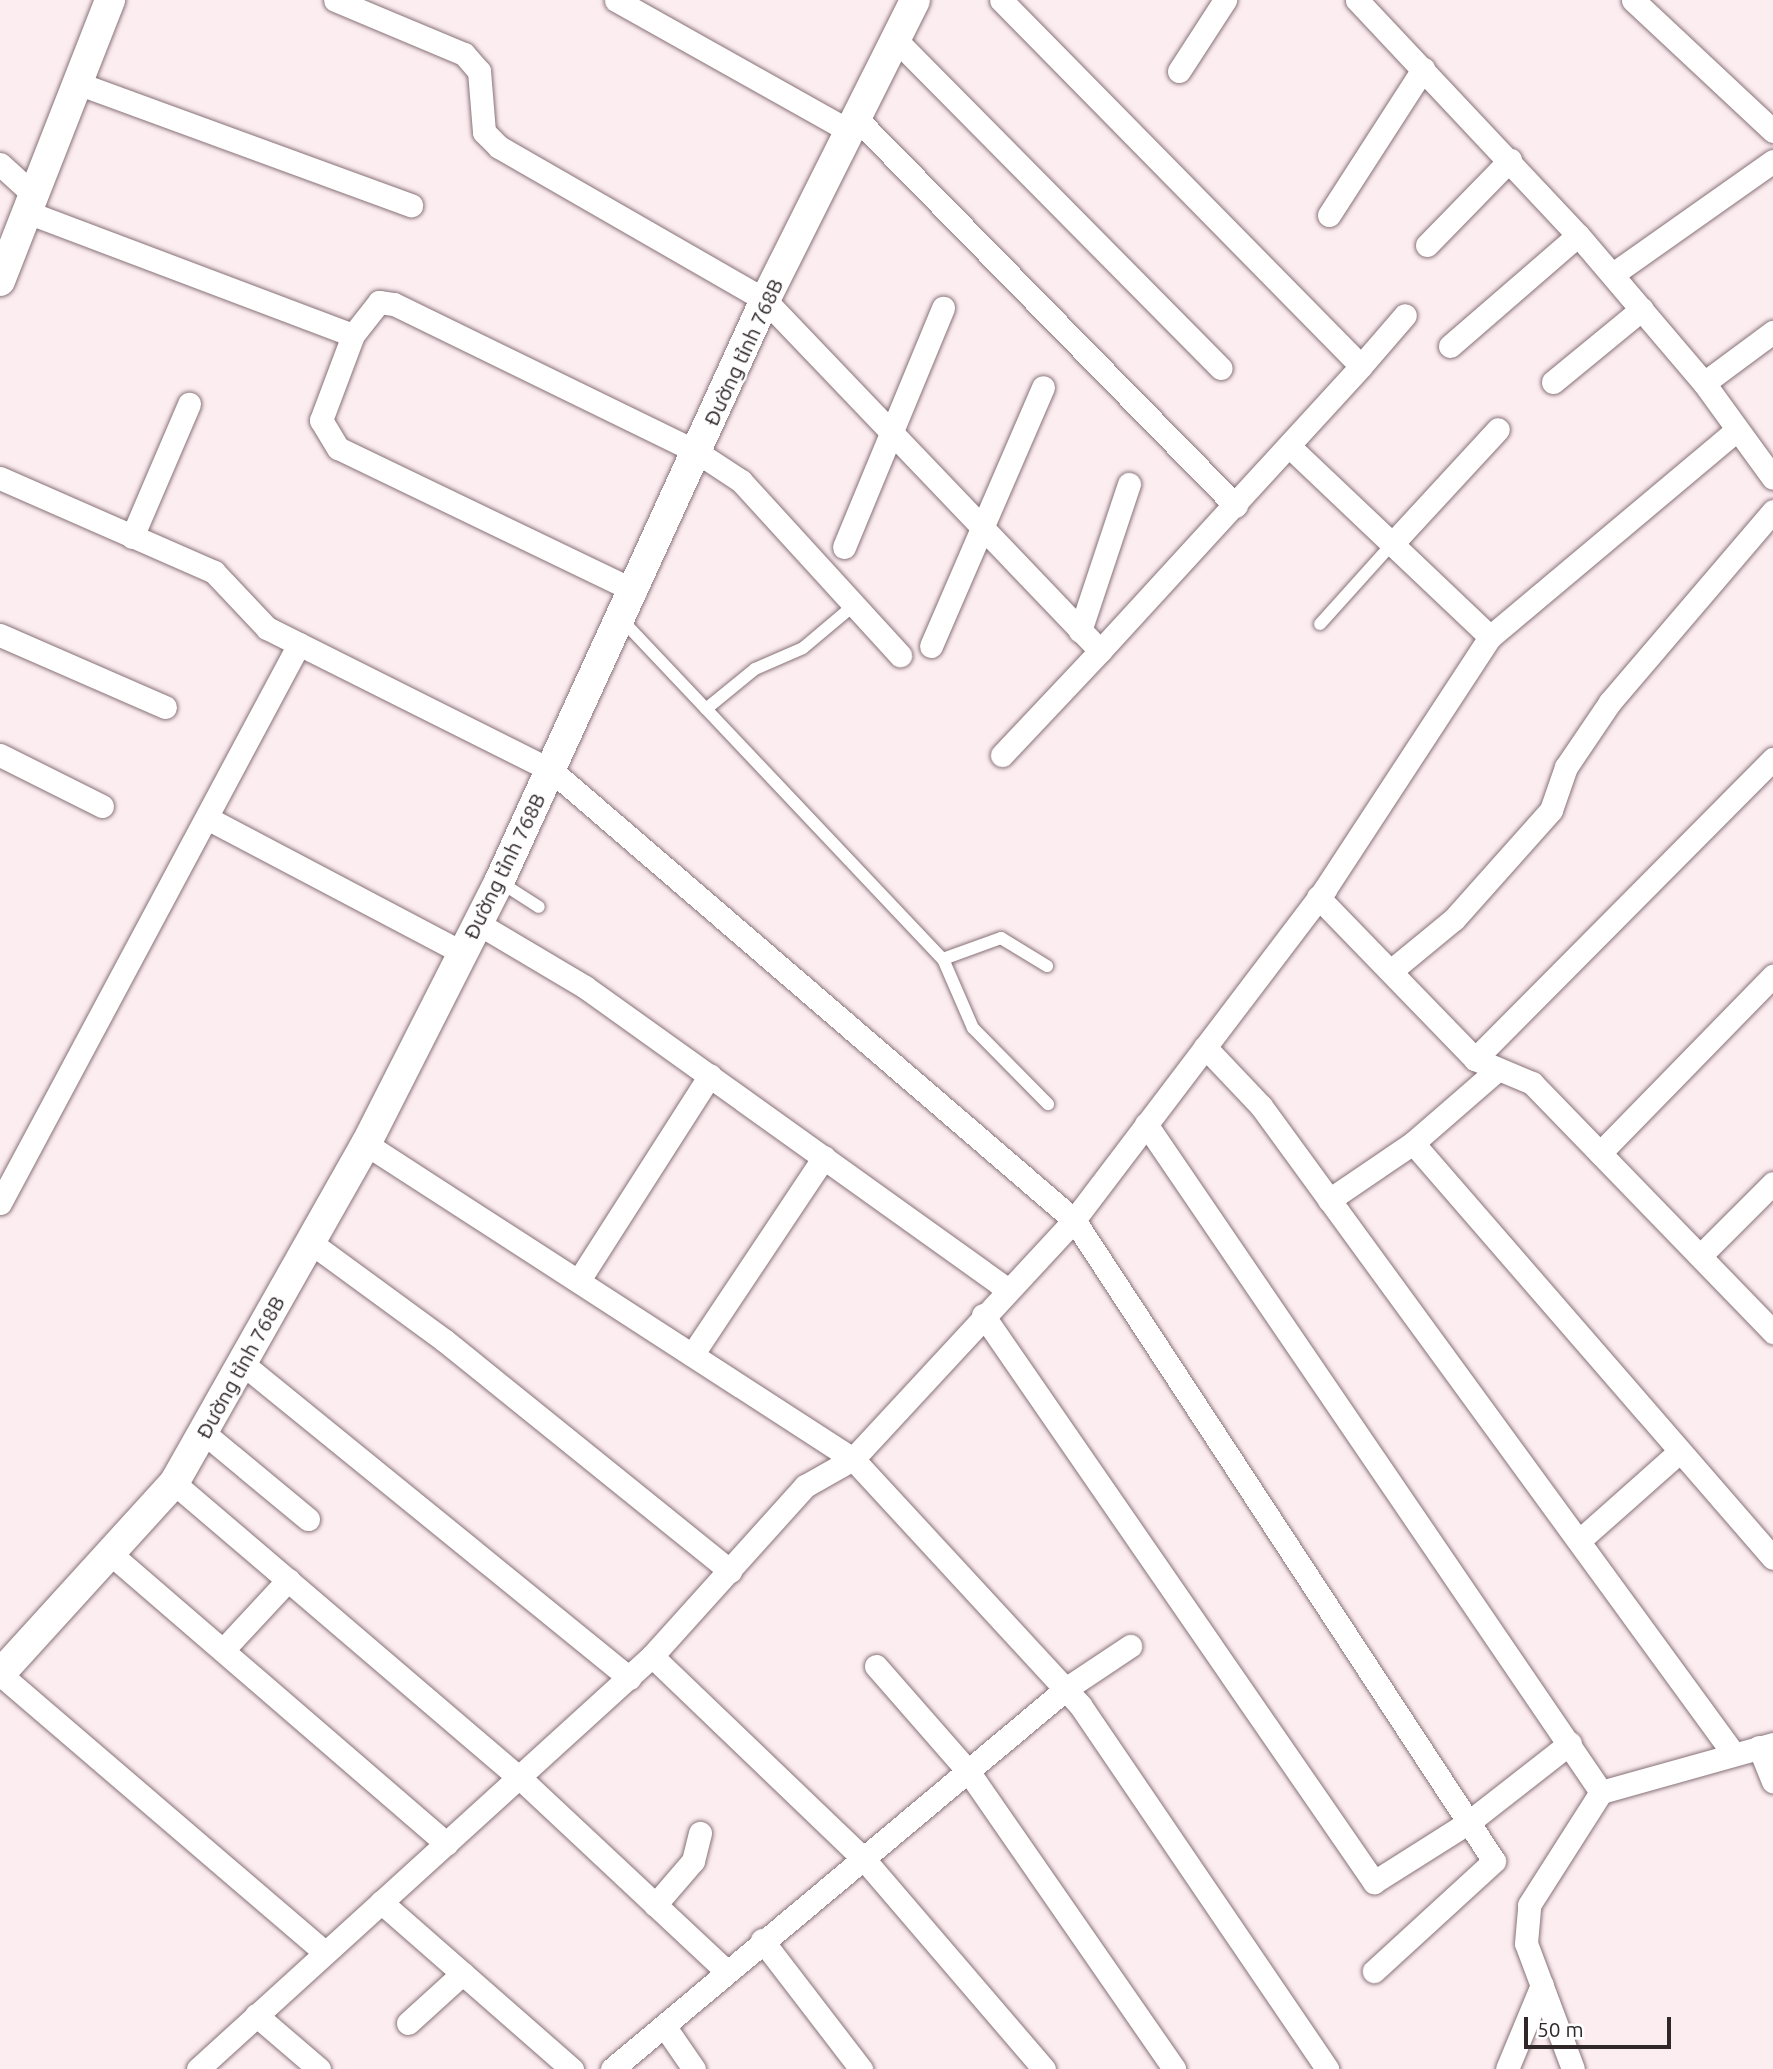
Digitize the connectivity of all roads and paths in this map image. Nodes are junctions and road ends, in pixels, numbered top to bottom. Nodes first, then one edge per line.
1 (110, 0) edge
2 (335, 0) edge
3 (616, 0) edge
4 (915, 0) edge
5 (1001, 0) edge
6 (1225, 0) edge
7 (1357, 0) edge
8 (1633, 0) edge
9 (897, 41) junction
10 (1423, 69) junction
11 (1179, 71) dead end
12 (77, 83) junction
13 (854, 126) junction
14 (1773, 131) edge
15 (1510, 160) junction
16 (1773, 161) edge
17 (0, 164) edge
18 (30, 203) junction
19 (411, 205) dead end
20 (1329, 215) dead end
21 (1578, 235) junction
22 (1427, 246) dead end
23 (1613, 274) junction
24 (0, 281) edge
25 (765, 300) junction
26 (943, 308) dead end
27 (1642, 309) junction
28 (1405, 316) dead end
29 (1773, 332) edge
30 (353, 335) junction
31 (1450, 346) dead end
32 (1361, 366) junction
33 (1221, 368) dead end
34 (1553, 382) dead end
35 (1704, 383) junction
36 (1043, 387) dead end
37 (188, 404) dead end
38 (1498, 429) dead end
39 (891, 432) junction
40 (1734, 432) junction
41 (1290, 447) junction
42 (697, 452) junction
43 (0, 478) edge
44 (1773, 478) edge
45 (1129, 484) dead end
46 (1236, 506) junction
47 (1773, 511) edge
48 (984, 530) junction
49 (132, 537) junction
50 (1392, 544) junction
51 (844, 547) dead end
52 (635, 591) junction
53 (854, 605) junction
54 (622, 620) junction
55 (1320, 624) dead end
56 (1080, 631) junction
57 (0, 635) edge
58 (1490, 637) junction
59 (299, 644) junction
60 (931, 646) dead end
61 (1100, 651) junction
62 (900, 656) dead end
63 (165, 707) dead end
64 (706, 709) junction
65 (0, 755) edge
66 (1002, 755) dead end
67 (1773, 759) edge
68 (551, 770) junction
69 (102, 806) dead end
70 (207, 818) junction
71 (499, 882) junction
72 (1318, 897) junction
73 (539, 907) dead end
74 (479, 924) junction
75 (461, 951) junction
76 (943, 959) junction
77 (1047, 965) dead end
78 (1392, 970) junction
79 (1773, 976) edge
80 (1205, 1047) junction
81 (1475, 1059) junction
82 (1497, 1070) junction
83 (710, 1075) junction
84 (1048, 1104) dead end
85 (1146, 1124) junction
86 (1413, 1143) junction
87 (366, 1144) junction
88 (1600, 1153) junction
89 (824, 1157) junction
90 (1773, 1183) edge
91 (1329, 1200) junction
92 (0, 1203) edge
93 (1074, 1220) junction
94 (310, 1242) junction
95 (1700, 1256) junction
96 (579, 1280) junction
97 (1007, 1289) junction
98 (983, 1315) junction
99 (1773, 1332) edge
100 (692, 1354) junction
101 (243, 1364) junction
102 (204, 1433) junction
103 (1680, 1451) junction
104 (853, 1459) junction
105 (174, 1483) junction
106 (308, 1519) dead end
107 (1581, 1539) junction
108 (113, 1555) junction
109 (1773, 1558) edge
110 (730, 1571) junction
111 (288, 1580) junction
112 (1130, 1646) dead end
113 (223, 1650) junction
114 (652, 1656) junction
115 (876, 1666) dead end
116 (0, 1674) edge
117 (629, 1678) junction
118 (1067, 1688) junction
119 (1570, 1743) junction
120 (1766, 1746) edge
121 (1733, 1753) junction
122 (968, 1771) junction
123 (520, 1778) junction
124 (1773, 1781) edge
125 (1601, 1792) junction
126 (1469, 1822) junction
127 (700, 1833) dead end
128 (447, 1844) junction
129 (863, 1858) junction
130 (380, 1902) junction
131 (655, 1905) junction
132 (762, 1940) junction
133 (324, 1952) junction
134 (726, 1971) junction
135 (1374, 1971) dead end
136 (463, 1973) junction
137 (1542, 1984) junction
138 (256, 2015) junction
139 (408, 2023) dead end
140 (665, 2027) junction
141 (198, 2069) edge
142 (318, 2069) edge
143 (572, 2069) edge
144 (612, 2069) edge
145 (694, 2069) edge
146 (861, 2069) edge
147 (1044, 2069) edge
148 (1174, 2069) edge
149 (1327, 2069) edge
150 (1507, 2069) edge
151 (1573, 2069) edge

1 - 12 street
2 - 25 street
3 - 13 street
4 - 9 street, Đường tỉnh 768B
5 - 32 street
6 - 11 street
7 - 10 street
8 - 14 street
9 - 13 street, Đường tỉnh 768B
9 - 33 street
10 - 15 street
10 - 20 street
12 - 18 street
12 - 19 street
13 - 25 street, Đường tỉnh 768B
13 - 46 street
15 - 21 street
15 - 22 street
16 - 23 street
17 - 18 street
18 - 24 street
18 - 30 street
21 - 23 street
21 - 31 street
23 - 27 street
25 - 39 street
25 - 42 street, Đường tỉnh 768B
26 - 39 street
27 - 34 street
27 - 35 street
28 - 32 street
29 - 35 street
30 - 42 street
30 - 52 street
32 - 41 street
35 - 40 street
36 - 48 street
37 - 49 street
38 - 50 street
39 - 48 street
39 - 51 street
40 - 44 street
40 - 58 street
41 - 46 street
41 - 50 street
42 - 52 street, Đường tỉnh 768B
42 - 53 street
43 - 49 street
45 - 56 street
46 - 61 street
47 - 78 street
48 - 56 street
48 - 60 street
49 - 59 street
50 - 55 lane
50 - 58 street
52 - 54 street, Đường tỉnh 768B
53 - 62 street
53 - 64 lane
54 - 64 lane
54 - 68 street, Đường tỉnh 768B
56 - 61 street
57 - 63 street
58 - 72 street
59 - 68 street
59 - 70 street
61 - 66 street
64 - 76 lane
65 - 69 street
67 - 81 street
68 - 71 street, Đường tỉnh 768B
68 - 93 street
70 - 75 street
70 - 92 street
71 - 73 lane
71 - 74 street, Đường tỉnh 768B
72 - 78 street
72 - 80 street
74 - 75 street, Đường tỉnh 768B
74 - 83 street
75 - 87 street, Đường tỉnh 768B
76 - 77 lane
76 - 84 lane
78 - 81 street
79 - 88 street
80 - 85 street
80 - 91 street
81 - 82 street
82 - 86 street
82 - 88 street
83 - 89 street
83 - 96 street
85 - 93 street
85 - 119 street
86 - 91 street
86 - 103 street
87 - 94 street, Đường tỉnh 768B
87 - 96 street
88 - 95 street
89 - 97 street
89 - 100 street
90 - 95 street
91 - 107 street
93 - 97 street
93 - 126 street
94 - 101 street, Đường tỉnh 768B
94 - 110 street
95 - 99 street
96 - 100 street
97 - 98 street
98 - 104 street
98 - 126 street
100 - 104 street
101 - 102 street, Đường tỉnh 768B
101 - 117 street
102 - 105 street, Đường tỉnh 768B
102 - 106 street
103 - 107 street
103 - 109 street
104 - 110 street
104 - 118 street
105 - 108 street, Đường tỉnh 768B
105 - 111 street
107 - 121 street
108 - 113 street
108 - 116 street, Đường tỉnh 768B
110 - 114 street
111 - 113 street
111 - 123 street
112 - 118 street
113 - 128 street
114 - 117 street
114 - 129 street
115 - 122 street
116 - 133 street
117 - 123 street
118 - 122 street
118 - 149 street
119 - 125 street
119 - 126 street
120 - 121 street
120 - 124 street
121 - 125 street
122 - 129 street
122 - 148 street
123 - 128 street
123 - 131 street
125 - 137 street
126 - 135 street
127 - 131 street
128 - 130 street
129 - 132 street
129 - 147 street
130 - 133 street
130 - 136 street
131 - 134 street
132 - 134 street
132 - 146 street
133 - 138 street
134 - 140 street
136 - 139 street
136 - 143 street
137 - 150 street
137 - 151 street
138 - 141 street
138 - 142 street
140 - 144 street
140 - 145 street

